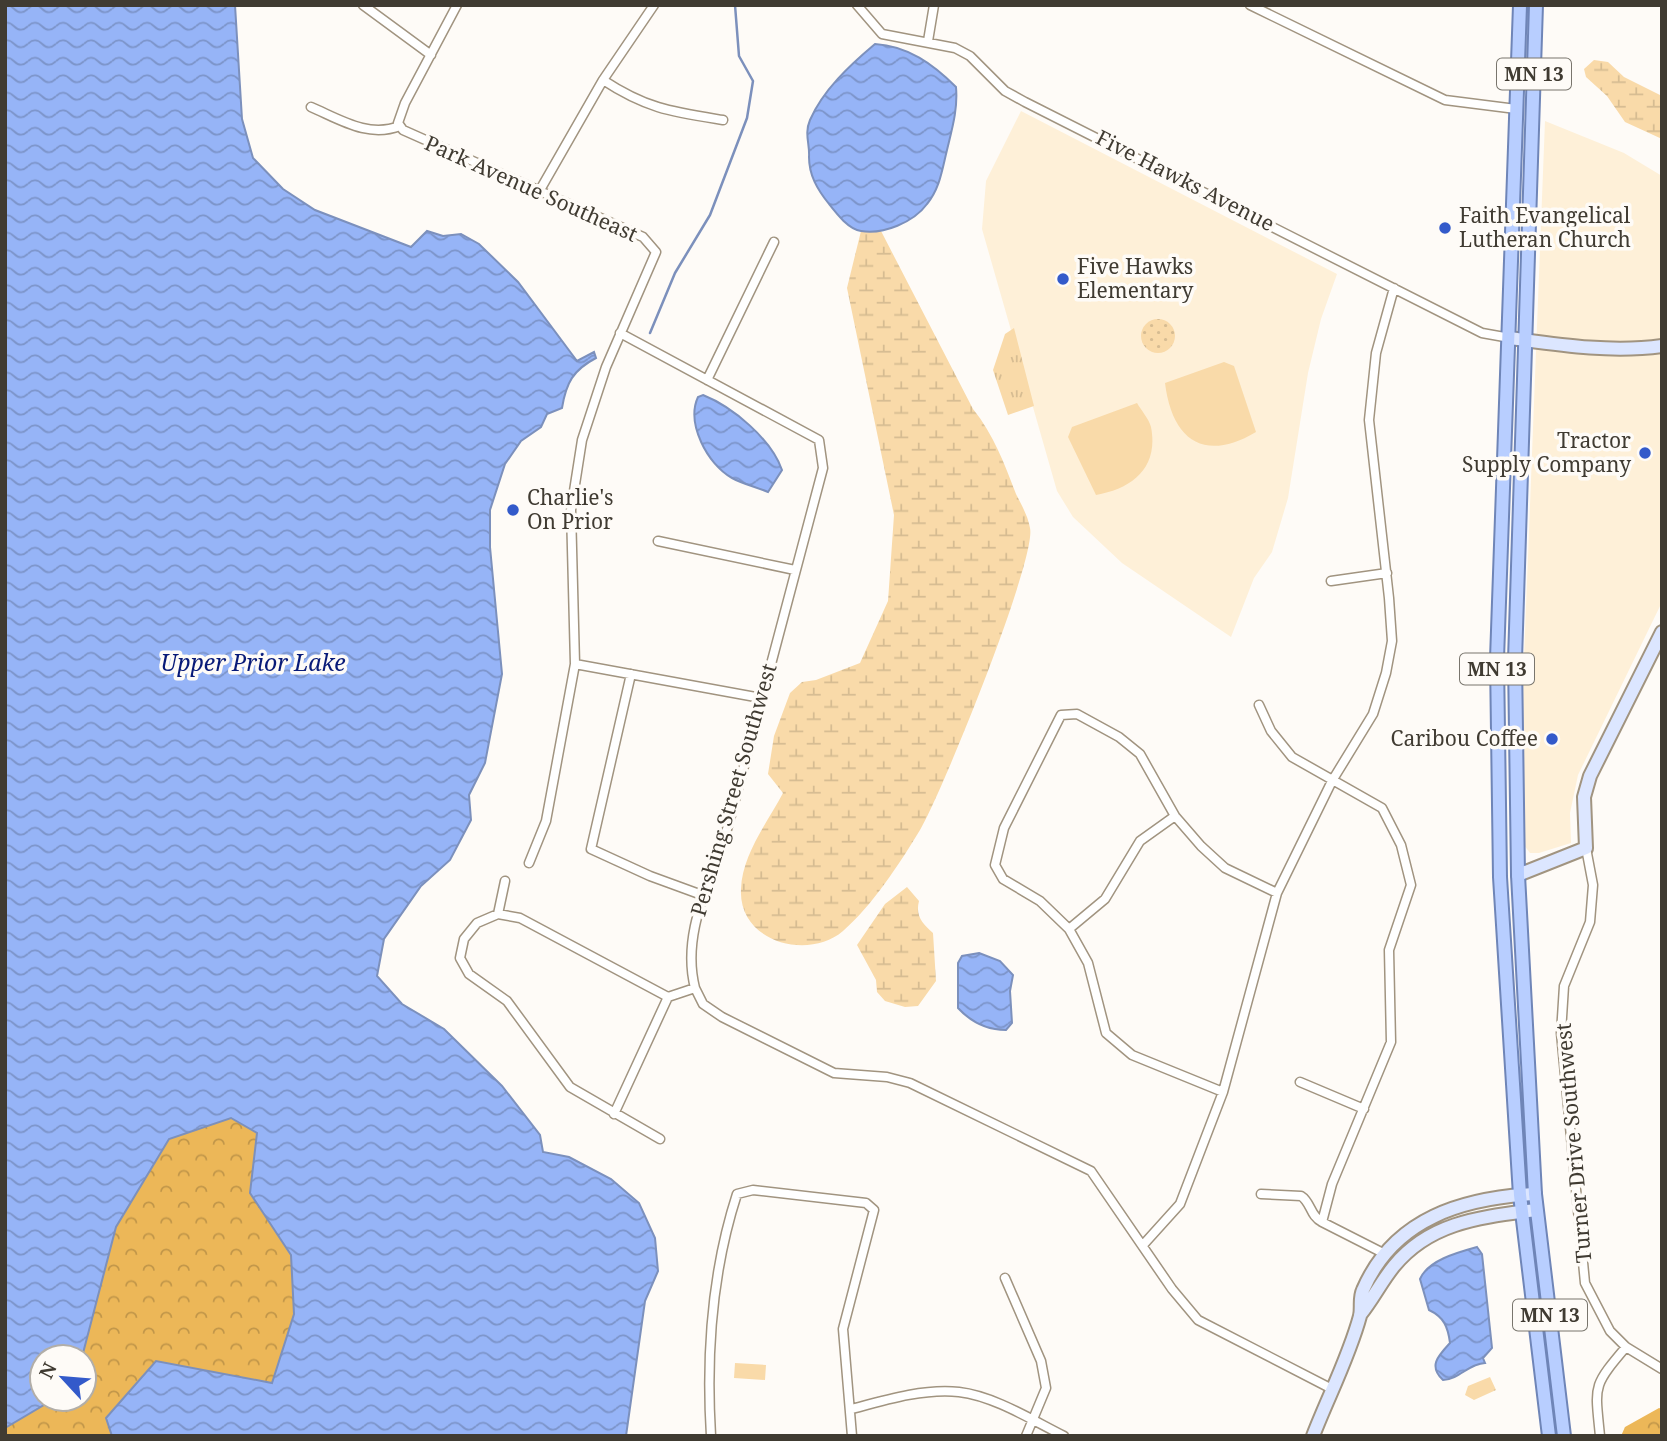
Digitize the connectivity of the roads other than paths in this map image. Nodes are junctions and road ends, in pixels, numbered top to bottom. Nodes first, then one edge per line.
1 (363, 5) edge
2 (457, 5) edge
3 (654, 5) edge
4 (857, 5) edge
5 (934, 5) edge
6 (1250, 5) edge
7 (1520, 5) edge
8 (1536, 5) edge
9 (928, 41) junction
10 (431, 55) junction
11 (603, 80) junction
12 (311, 107) dead end
13 (1516, 109) junction
14 (723, 120) dead end
15 (399, 125) junction
16 (540, 190) junction
17 (774, 242) dead end
18 (1394, 288) junction
19 (620, 333) junction
20 (1510, 338) junction
21 (1527, 340) junction
22 (1662, 346) edge
23 (706, 380) junction
24 (657, 541) dead end
25 (795, 570) junction
26 (1387, 573) junction
27 (1331, 581) dead end
28 (1662, 632) edge
29 (575, 664) junction
30 (631, 674) junction
31 (761, 698) junction
32 (1259, 705) dead end
33 (1332, 782) junction
34 (1175, 816) junction
35 (1586, 848) junction
36 (529, 863) dead end
37 (1518, 874) junction
38 (505, 881) dead end
39 (1277, 893) junction
40 (702, 895) junction
41 (498, 914) junction
42 (1069, 929) junction
43 (695, 988) junction
44 (668, 997) junction
45 (1300, 1082) dead end
46 (1223, 1092) junction
47 (1363, 1109) junction
48 (614, 1114) junction
49 (660, 1139) dead end
50 (1261, 1194) dead end
51 (1520, 1195) junction
52 (1535, 1195) junction
53 (1536, 1210) junction
54 (1521, 1212) junction
55 (1322, 1222) junction
56 (1143, 1245) junction
57 (1385, 1254) junction
58 (1005, 1279) dead end
59 (1360, 1315) junction
60 (1626, 1347) junction
61 (1662, 1369) edge
62 (1332, 1389) junction
63 (852, 1409) junction
64 (1034, 1421) junction
65 (710, 1436) edge
66 (852, 1436) edge
67 (1026, 1436) edge
68 (1063, 1436) edge
69 (1312, 1436) edge
70 (1549, 1436) edge
71 (1564, 1436) edge
72 (1600, 1436) edge

1 - 10 street
2 - 10 street
3 - 11 street
4 - 9 street, Five Hawks Avenue
5 - 9 street
6 - 13 street
7 - 13 main road, MN 13
8 - 21 main road, MN 13
9 - 18 street, Five Hawks Avenue
10 - 15 street
11 - 14 street
11 - 16 street
12 - 15 street, Park Avenue Southeast
13 - 20 main road, MN 13
15 - 16 street, Park Avenue Southeast
16 - 19 street, Park Avenue Southeast
17 - 23 street
18 - 20 street, Five Hawks Avenue
18 - 26 street
19 - 23 street
19 - 29 street
20 - 21 street, Five Hawks Avenue
20 - 51 main road, MN 13
21 - 22 street, Five Hawks Avenue
21 - 37 main road, MN 13
23 - 25 street, Pershing Street Southwest
24 - 25 street
25 - 31 street, Pershing Street Southwest
26 - 27 street
26 - 33 street
28 - 35 street
29 - 30 street
29 - 36 street
30 - 31 street
30 - 40 street
31 - 40 street, Pershing Street Southwest
32 - 33 street
33 - 39 street
33 - 47 street
34 - 39 street
34 - 42 street
34 - 42 street
35 - 37 street
35 - 60 street, Turner Drive Southwest
37 - 52 main road, MN 13
38 - 41 street
39 - 46 street
40 - 43 street, Pershing Street Southwest
41 - 44 street
41 - 48 street
42 - 46 street
43 - 44 street
43 - 56 street
44 - 48 street
45 - 47 street
46 - 56 street
47 - 55 street
48 - 49 street
50 - 55 street
51 - 52 street
51 - 54 main road, MN 13
51 - 57 street
52 - 53 main road, MN 13
53 - 54 street
53 - 71 main road, MN 13
54 - 59 street
54 - 70 main road, MN 13
55 - 57 street
56 - 62 street
57 - 59 street
58 - 64 street
59 - 62 street
60 - 61 street, Turner Drive Southwest
60 - 72 street
62 - 69 street
63 - 64 street
63 - 65 street
63 - 66 street
64 - 67 street
64 - 68 street

